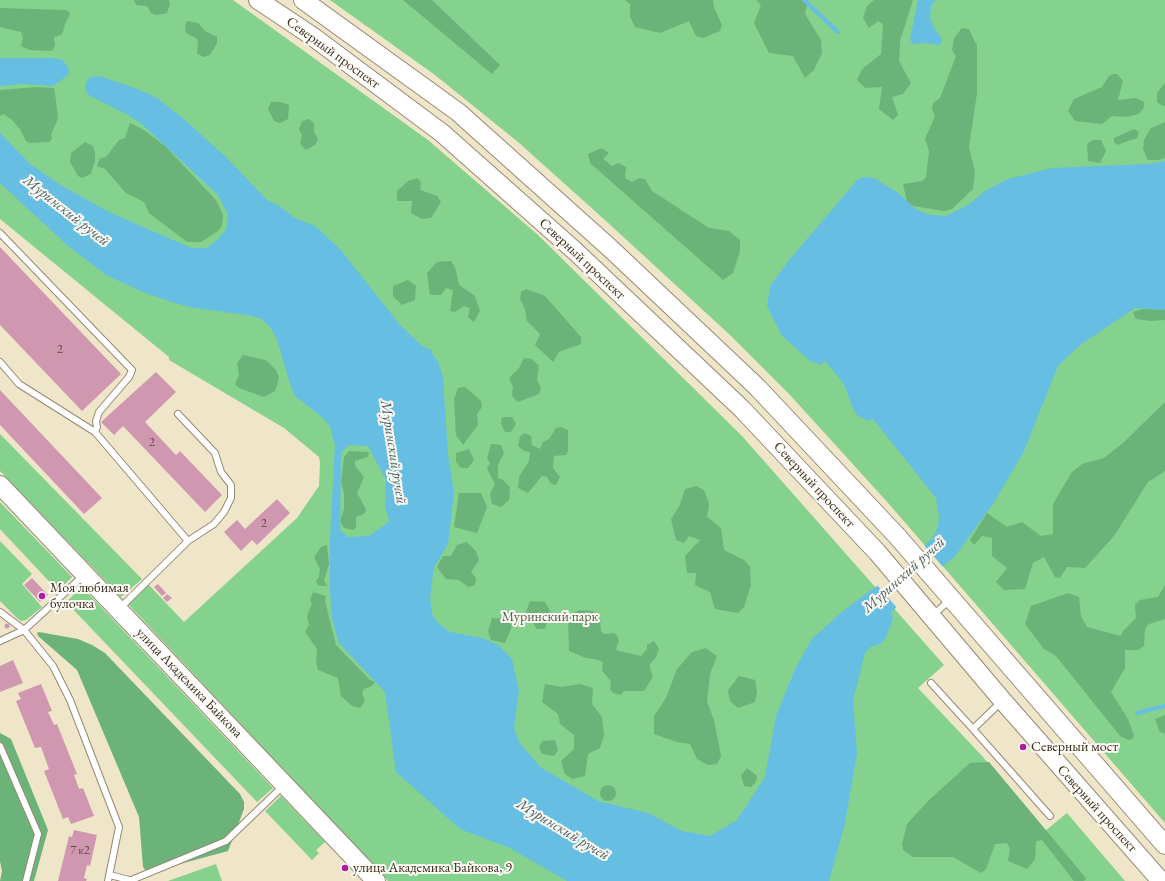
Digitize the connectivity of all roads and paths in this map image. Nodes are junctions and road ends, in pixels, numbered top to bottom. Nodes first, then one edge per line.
1 (258, 0) edge
2 (303, 0) edge
3 (0, 233) edge
4 (0, 362) edge
5 (178, 414) dead end
6 (95, 432) junction
7 (0, 485) edge
8 (188, 541) junction
9 (85, 574) junction
10 (948, 595) junction
11 (119, 609) junction
12 (0, 612) edge
13 (928, 612) junction
14 (24, 630) junction
15 (0, 641) edge
16 (931, 683) dead end
17 (1002, 701) junction
18 (973, 730) junction
19 (0, 746) edge
20 (285, 784) junction
21 (1050, 816) dead end
22 (1165, 845) edge
23 (109, 878) edge
24 (26, 881) edge
25 (129, 881) edge
26 (376, 881) edge
27 (1160, 881) edge

1 - 13 main road, Северный проспект
2 - 10 main road, Северный проспект
3 - 6 lane
4 - 6 lane
5 - 8 lane
6 - 8 lane
7 - 9 main road, улица Академика Байкова
8 - 11 lane
9 - 11 main road, улица Академика Байкова
9 - 14 lane
10 - 13 lane
10 - 22 main road, Северный проспект
11 - 20 main road, улица Академика Байкова
12 - 14 lane
13 - 17 main road, Северный проспект
14 - 15 lane
14 - 23 lane
16 - 18 lane
17 - 18 lane
17 - 27 main road, Северный проспект
18 - 21 lane
19 - 24 lane
20 - 25 lane
20 - 26 main road, улица Академика Байкова
23 - 25 lane

